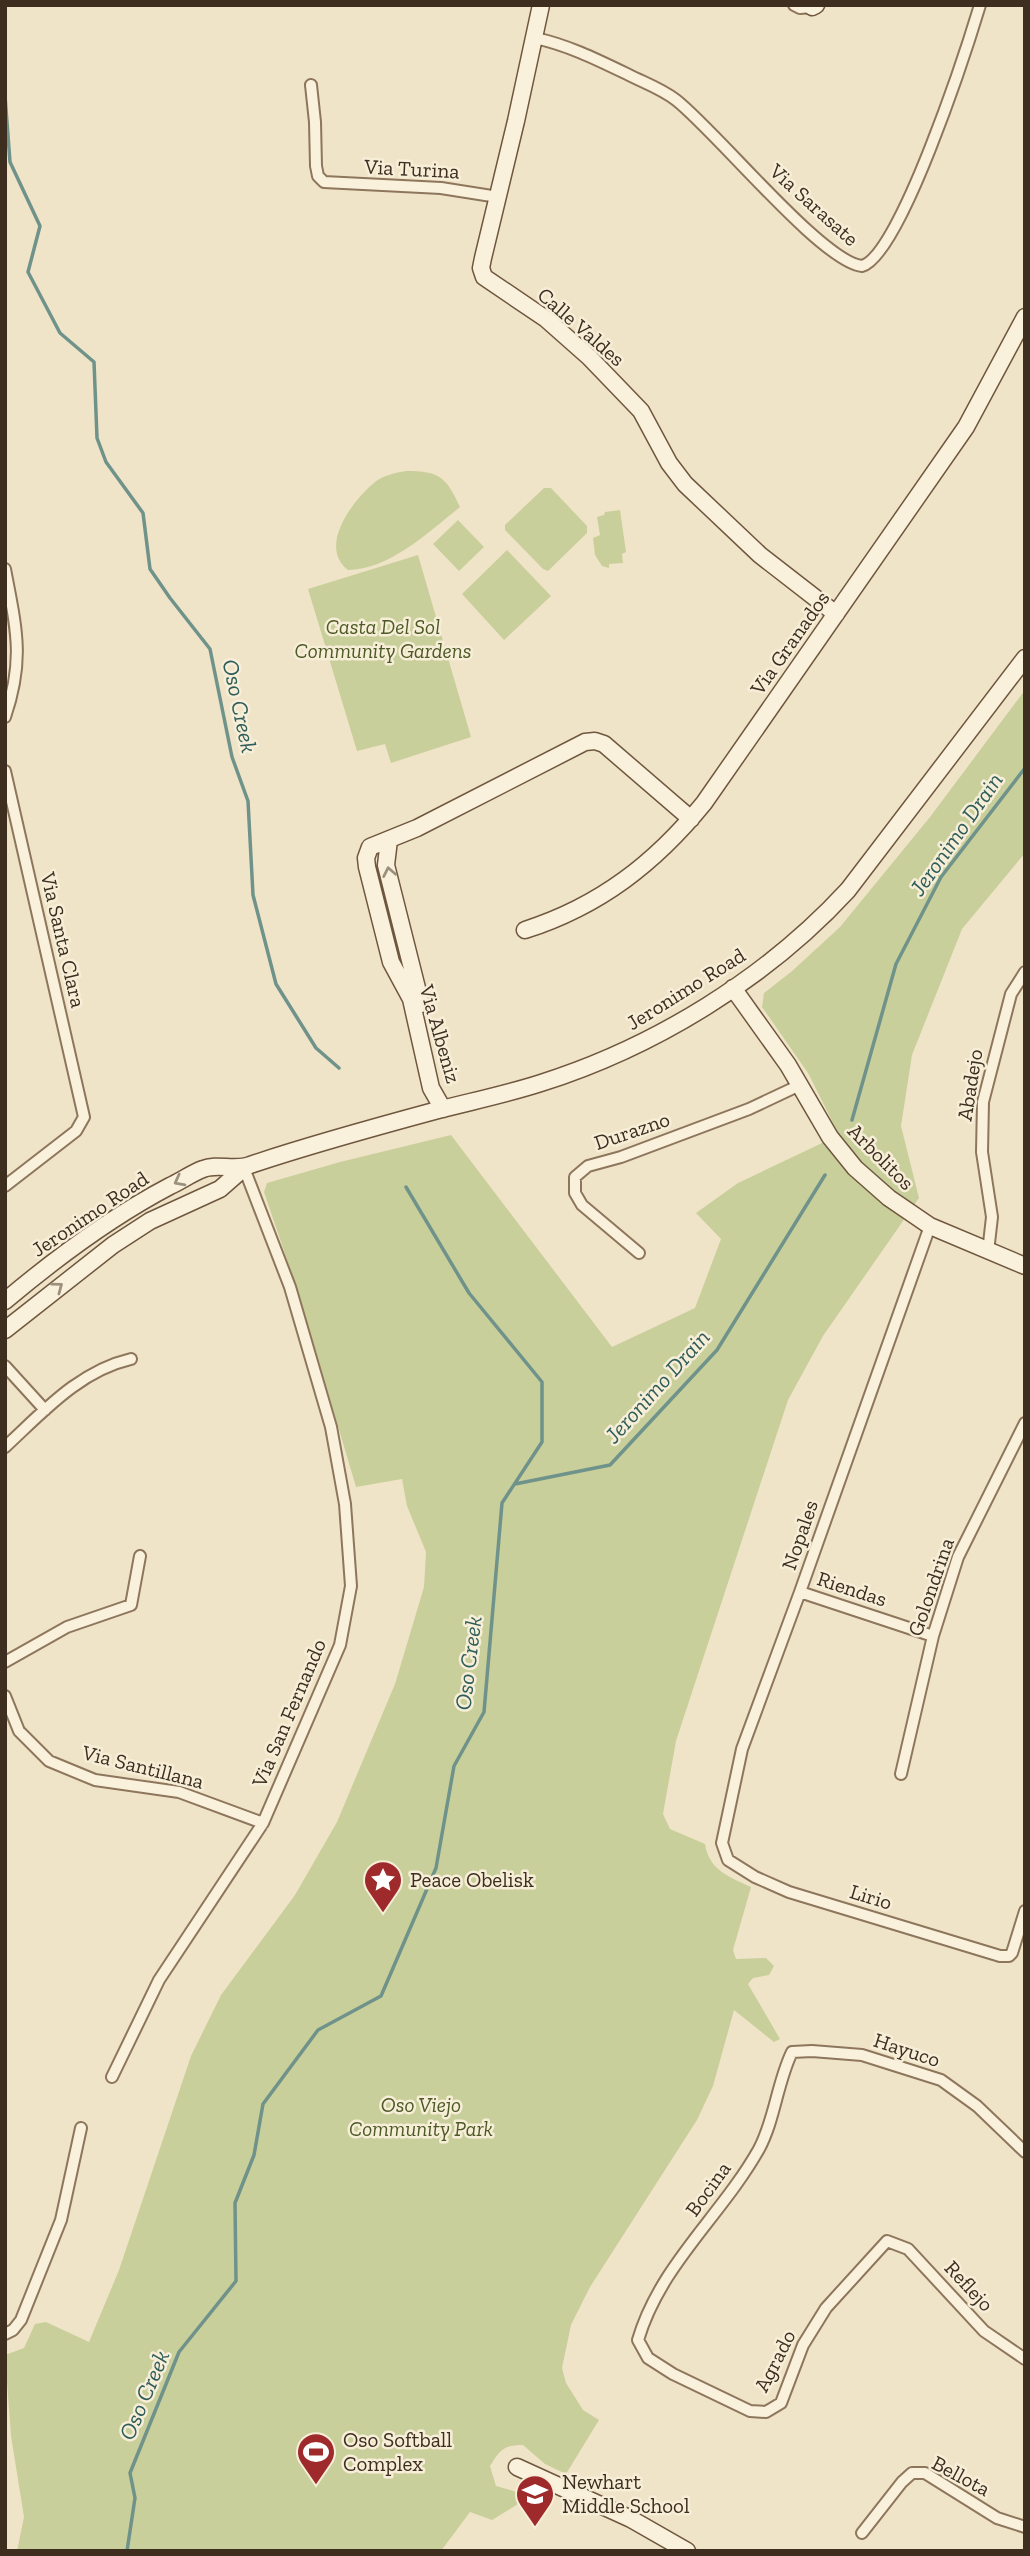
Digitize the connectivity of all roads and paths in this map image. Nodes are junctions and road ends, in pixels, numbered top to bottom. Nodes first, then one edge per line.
1 (541, 5) edge
2 (794, 5) edge
3 (981, 5) edge
4 (814, 6) edge
5 (535, 37) junction
6 (311, 85) dead end
7 (498, 197) junction
8 (1025, 317) edge
9 (5, 569) edge
10 (836, 614) junction
11 (1025, 658) edge
12 (5, 717) edge
13 (5, 771) edge
14 (691, 819) junction
15 (389, 840) junction
16 (397, 904) junction
17 (377, 909) junction
18 (525, 930) dead end
19 (1025, 972) edge
20 (733, 988) junction
21 (800, 1085) junction
22 (443, 1109) junction
23 (244, 1168) junction
24 (5, 1186) edge
25 (930, 1226) junction
26 (988, 1252) junction
27 (639, 1253) dead end
28 (1025, 1266) edge
29 (5, 1301) edge
30 (5, 1330) edge
31 (131, 1359) dead end
32 (5, 1366) edge
33 (45, 1410) junction
34 (1025, 1423) edge
35 (5, 1447) edge
36 (140, 1556) dead end
37 (800, 1592) junction
38 (933, 1636) junction
39 (5, 1661) edge
40 (5, 1696) edge
41 (901, 1774) dead end
42 (263, 1822) junction
43 (728, 1860) joint
44 (1025, 1911) edge
45 (792, 2052) joint
46 (112, 2077) dead end
47 (81, 2128) dead end
48 (1025, 2152) edge
49 (887, 2241) joint
50 (5, 2334) edge
51 (638, 2340) joint
52 (1025, 2358) edge
53 (517, 2467) dead end
54 (1025, 2527) edge
55 (862, 2533) dead end
56 (687, 2551) edge

1 - 5 street, Calle Valdes
2 - 4 street
3 - 5 street, Via Sarasate
5 - 7 street, Calle Valdes
6 - 7 street, Via Turina
7 - 10 street, Calle Valdes
8 - 10 street, Via Granados
9 - 12 street
10 - 14 street, Via Granados
11 - 20 street, Jeronimo Road
13 - 24 street, Via Santa Clara
14 - 15 street, Via Albeniz
14 - 18 street, Via Granados
16 -> 15 street, Via Albeniz
15 - 17 street, Via Albeniz
16 - 17 street
16 - 22 street, Via Albeniz
17 - 22 street, Via Albeniz
19 - 26 street, Abadejo
20 - 21 street, Arbolitos
20 - 22 street, Jeronimo Road
21 - 25 street, Arbolitos
21 - 27 street, Durazno
22 - 23 street, Jeronimo Road
23 -> 29 street, Jeronimo Road
30 -> 23 street, Jeronimo Road
23 - 42 street, Via San Fernando
25 - 26 street, Arbolitos
25 - 37 street, Nopales
26 - 28 street, Arbolitos
31 - 33 street
32 - 33 street
33 - 35 street
34 - 38 street, Golondrina
36 - 39 street
37 - 38 street, Riendas
37 - 43 street, Nopales
38 - 41 street, Golondrina
40 - 42 street, Via Santillana
42 - 46 street, Via San Fernando
43 - 44 street, Lirio
45 - 48 street, Hayuco
45 - 51 street, Bocina
47 - 50 street
49 - 51 street, Agrado
49 - 52 street, Reflejo
53 - 56 street
54 - 55 street, Bellota

